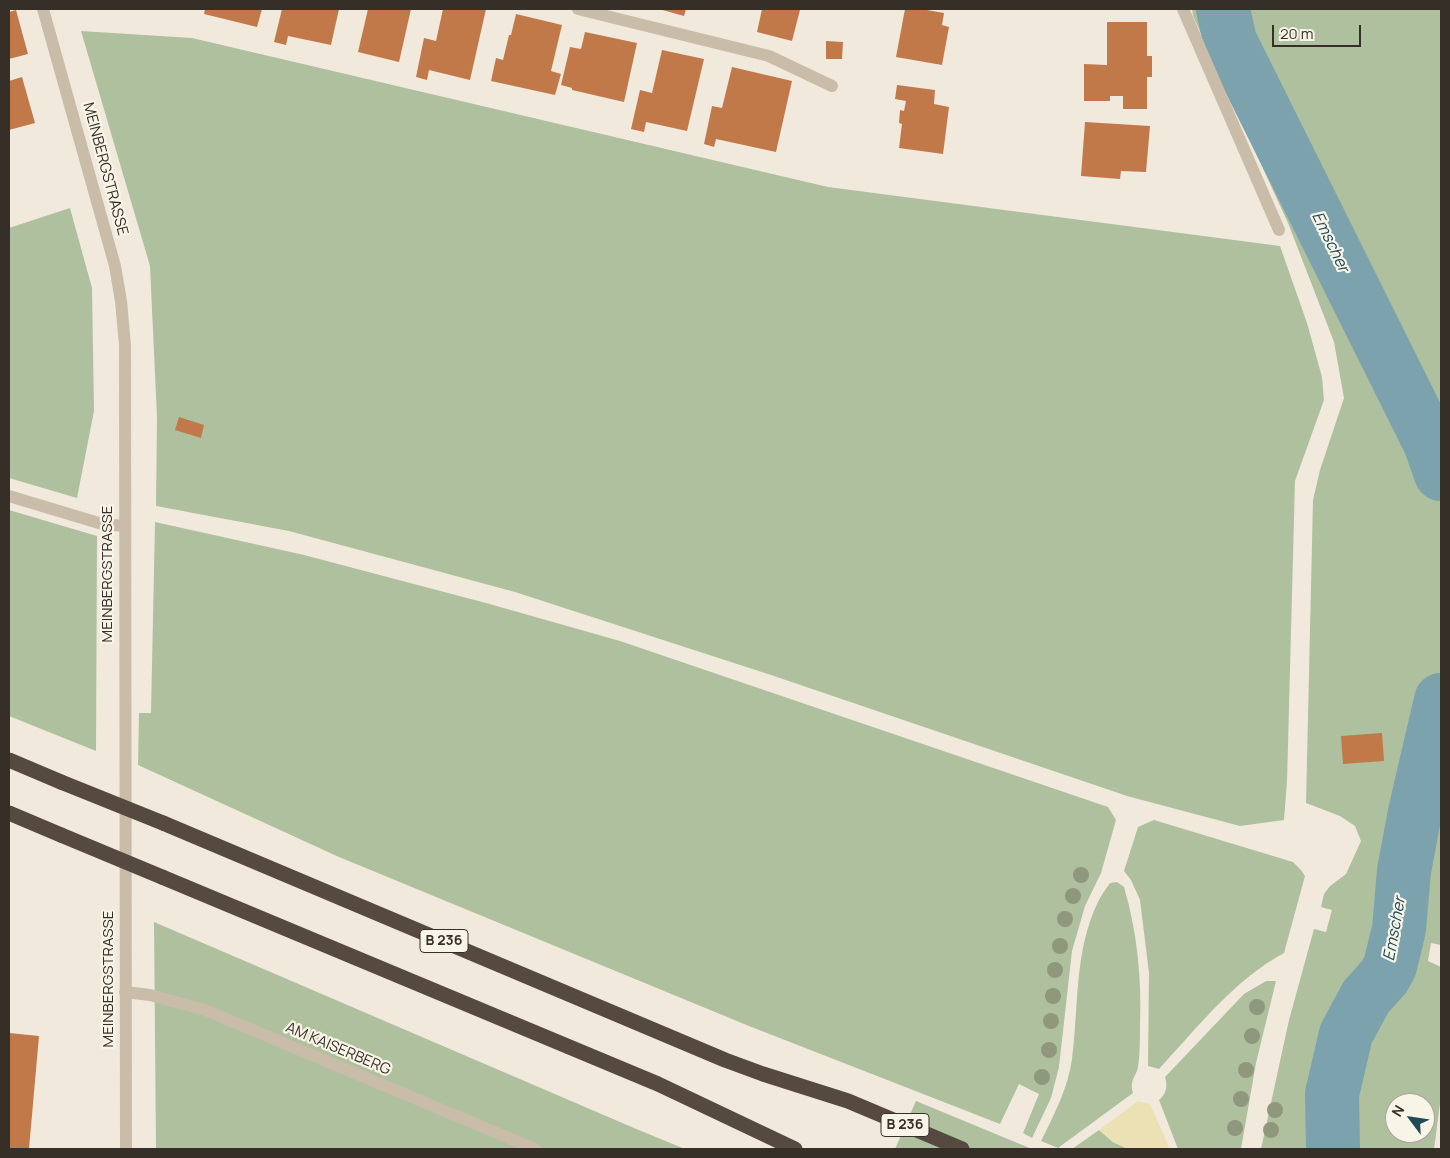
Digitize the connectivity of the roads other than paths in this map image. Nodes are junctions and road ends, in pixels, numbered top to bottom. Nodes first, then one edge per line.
1 (43, 9) edge
2 (578, 9) edge
3 (1183, 9) edge
4 (832, 86) dead end
5 (1280, 230) dead end
6 (9, 496) edge
7 (124, 526) junction
8 (9, 760) edge
9 (9, 813) edge
10 (125, 992) junction
11 (793, 1148) edge
12 (126, 1149) edge
13 (535, 1149) edge
14 (962, 1149) edge

1 - 7 street, MEINBERGSTRASSE
2 - 4 street
3 - 5 street
6 - 7 street
7 - 10 street, MEINBERGSTRASSE
8 - 14 highway, B 236, bridge
9 - 11 highway, bridge
10 - 12 street, MEINBERGSTRASSE
10 - 13 street, AM KAISERBERG

